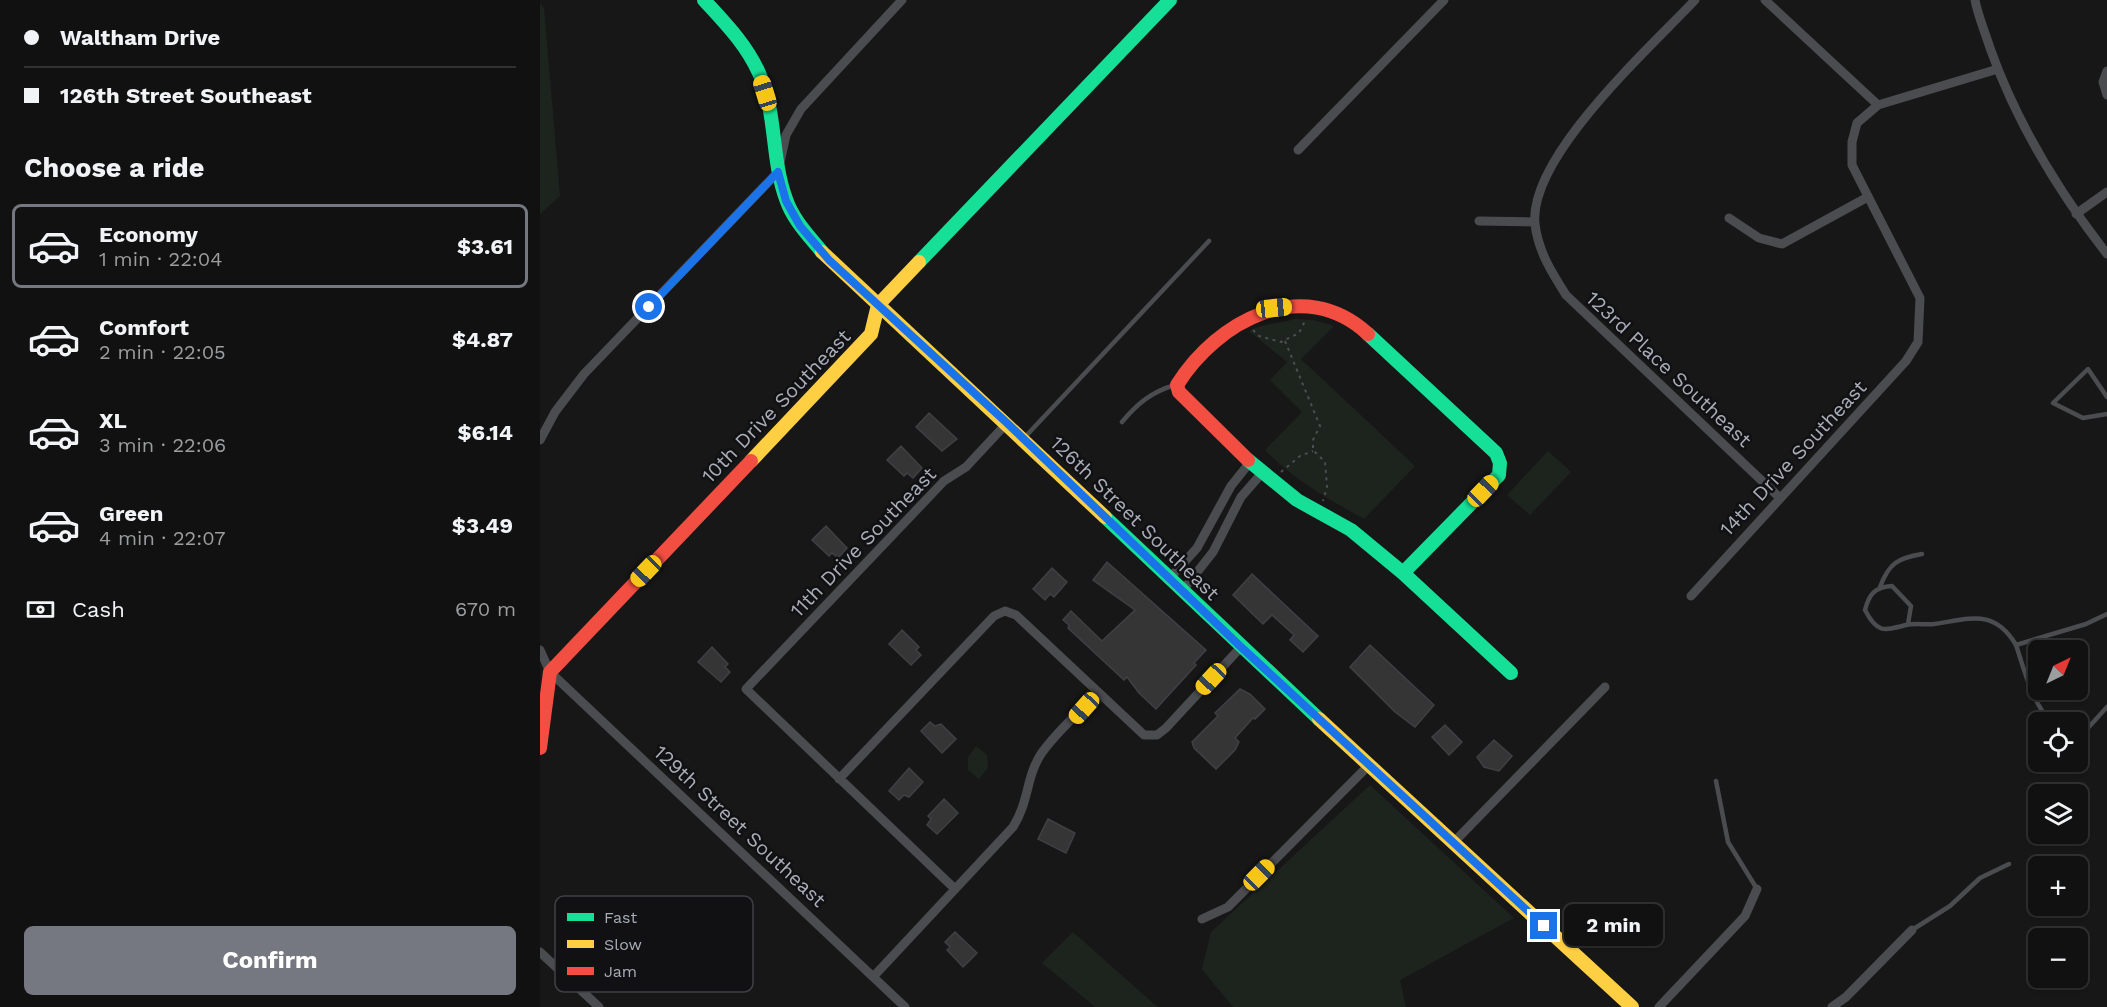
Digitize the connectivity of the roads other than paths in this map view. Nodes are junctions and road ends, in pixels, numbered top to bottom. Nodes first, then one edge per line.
1 (704, 0) edge
2 (902, 0) edge
3 (1170, 0) edge
4 (1444, 0) edge
5 (1695, 0) edge
6 (1765, 0) edge
7 (1975, 0) edge
8 (1998, 69) junction
9 (2107, 71) edge
10 (2107, 95) edge
11 (1878, 105) junction
12 (1298, 150) dead end
13 (778, 172) junction
14 (2107, 192) edge
15 (1866, 198) junction
16 (2076, 214) junction
17 (1729, 218) dead end
18 (1479, 221) dead end
19 (1535, 222) junction
20 (1209, 241) dead end
21 (2107, 254) edge
22 (878, 305) junction
23 (1177, 385) junction
24 (2107, 396) edge
25 (2107, 414) edge
26 (1122, 422) dead end
27 (1007, 423) junction
28 (1023, 439) junction
29 (540, 440) edge
30 (1251, 461) junction
31 (1268, 477) junction
32 (1780, 498) junction
33 (1922, 554) dead end
34 (1403, 573) junction
35 (1170, 578) junction
36 (1880, 586) junction
37 (1183, 590) junction
38 (1691, 596) dead end
39 (2107, 614) edge
40 (1908, 624) junction
41 (2016, 645) junction
42 (1241, 647) junction
43 (540, 650) edge
44 (550, 672) junction
45 (1511, 673) dead end
46 (1605, 687) dead end
47 (1098, 692) junction
48 (2107, 707) edge
49 (2042, 712) edge
50 (2088, 727) edge
51 (540, 748) edge
52 (1369, 765) junction
53 (839, 778) junction
54 (1716, 781) dead end
55 (1454, 842) junction
56 (2009, 864) dead end
57 (955, 889) junction
58 (1757, 889) joint
59 (1202, 920) dead end
60 (1912, 930) joint
61 (540, 952) edge
62 (555, 966) edge
63 (873, 976) junction
64 (583, 992) edge
65 (599, 1007) edge
66 (905, 1007) edge
67 (1632, 1007) edge
68 (1659, 1007) edge
69 (1832, 1007) edge

1 - 13 street, 126th Street Southeast
2 - 13 street
3 - 22 street
4 - 12 street
5 - 19 street
6 - 11 street
7 - 8 street
8 - 11 street
8 - 16 street
9 - 10 street
11 - 15 street
13 - 22 street, 126th Street Southeast
13 - 29 street
14 - 16 street
15 - 17 street
15 - 32 street, 14th Drive Southeast
16 - 21 street
18 - 19 street
19 - 32 street, 123rd Place Southeast
20 - 28 lane
22 - 27 street, 126th Street Southeast
22 - 44 street, 10th Drive Southeast
23 - 26 lane
23 - 30 street
23 - 34 street
24 - 25 lane
27 - 28 street, 126th Street Southeast
27 - 53 street, 11th Drive Southeast
28 - 35 street, 126th Street Southeast
30 - 31 street
30 - 35 street
31 - 34 street
31 - 37 street
32 - 38 street, 14th Drive Southeast
33 - 36 lane
34 - 45 street
35 - 37 street, 126th Street Southeast
36 - 40 lane
36 - 40 lane
37 - 42 street, 126th Street Southeast
39 - 41 lane
40 - 41 lane
41 - 49 lane
42 - 47 street
42 - 52 street, 126th Street Southeast
43 - 44 street
44 - 51 street
44 - 63 street, 129th Street Southeast
46 - 55 street
47 - 53 street
47 - 57 street
48 - 50 lane
52 - 55 street, 126th Street Southeast
52 - 59 street
53 - 57 street
54 - 58 lane
55 - 67 street, 126th Street Southeast
56 - 60 lane
57 - 63 street
58 - 68 street
60 - 69 street
61 - 62 street
63 - 66 street, 129th Street Southeast
64 - 65 street

